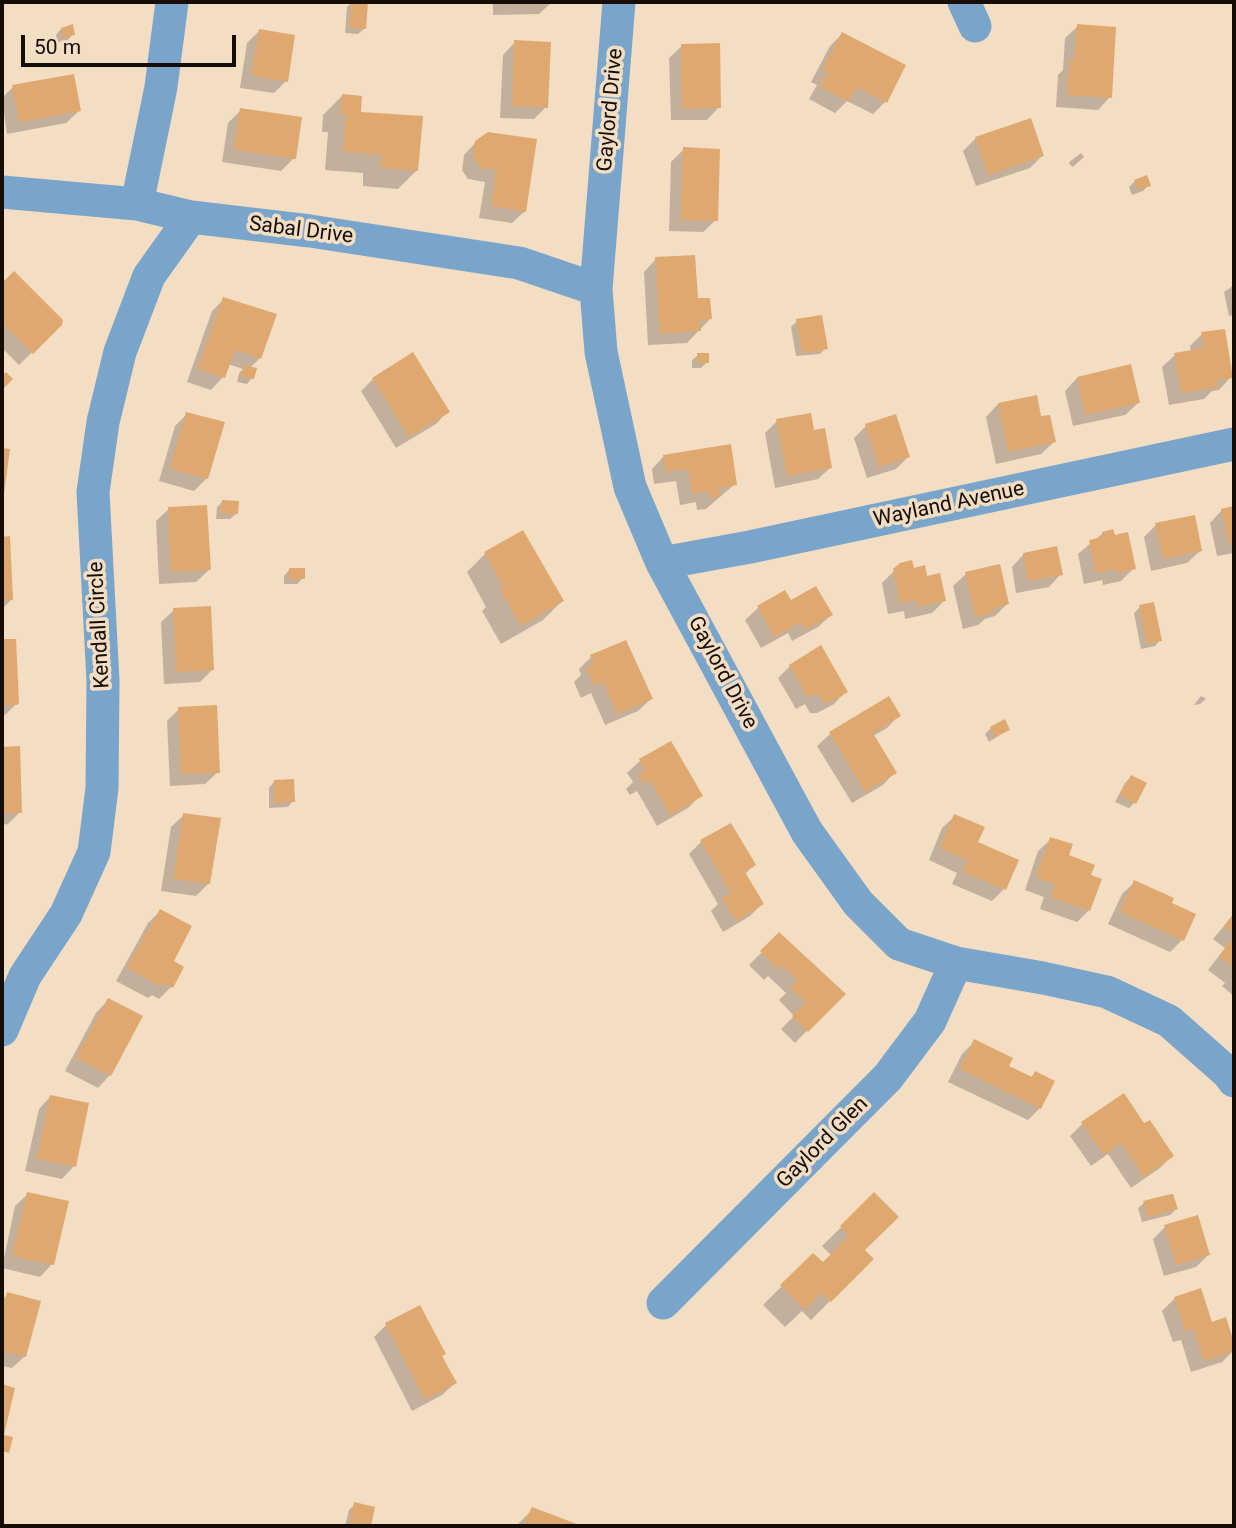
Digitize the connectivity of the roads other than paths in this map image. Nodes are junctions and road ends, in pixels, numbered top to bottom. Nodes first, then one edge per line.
1 (172, 2) edge
2 (619, 2) edge
3 (2, 192) edge
4 (137, 204) junction
5 (191, 217) junction
6 (596, 289) junction
7 (1234, 444) edge
8 (662, 563) junction
9 (956, 963) junction
10 (2, 1030) edge
11 (1234, 1081) edge
12 (663, 1303) dead end

1 - 4 street
2 - 6 street, Gaylord Drive
3 - 4 street, Sabal Drive
4 - 5 street, Sabal Drive
5 - 6 street, Sabal Drive
5 - 10 street, Kendall Circle
6 - 8 street, Gaylord Drive
7 - 8 street, Wayland Avenue
8 - 9 street, Gaylord Drive
9 - 11 street, Gaylord Drive
9 - 12 street, Gaylord Glen

